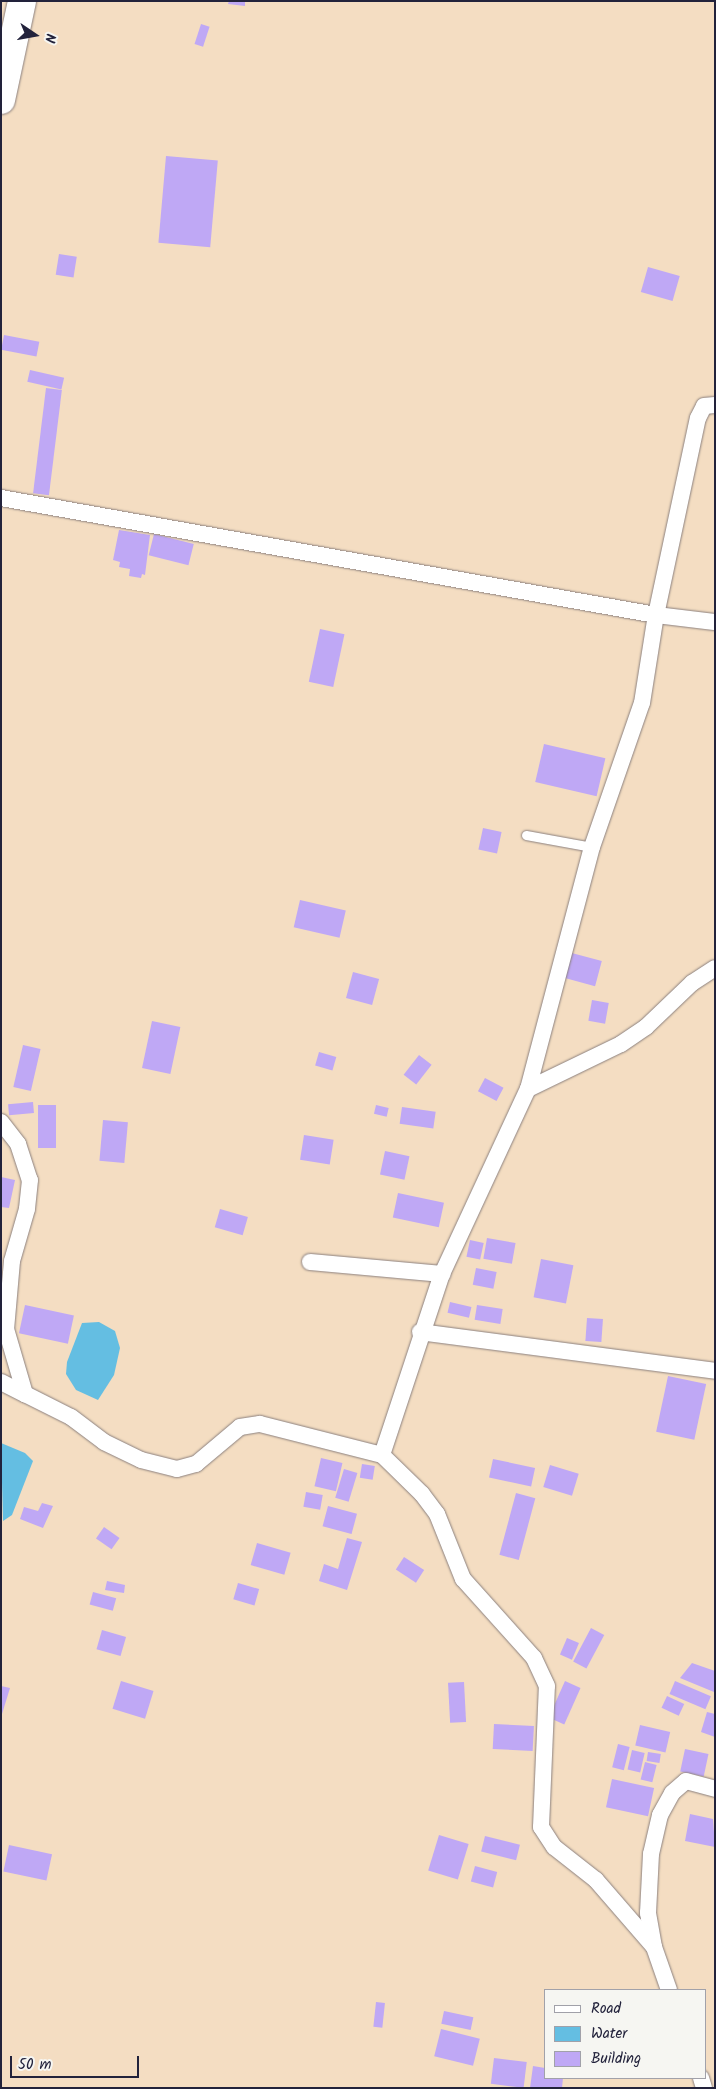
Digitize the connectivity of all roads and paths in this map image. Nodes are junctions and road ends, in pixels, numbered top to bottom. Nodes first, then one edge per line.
1 (22, 1) edge
2 (1, 100) edge
3 (715, 405) edge
4 (1, 498) edge
5 (656, 615) junction
6 (715, 622) edge
7 (526, 835) dead end
8 (592, 847) junction
9 (715, 968) edge
10 (528, 1089) junction
11 (1, 1122) edge
12 (310, 1262) dead end
13 (442, 1274) junction
14 (420, 1332) junction
15 (715, 1371) edge
16 (1, 1382) edge
17 (25, 1394) junction
18 (382, 1455) junction
19 (715, 1789) edge
20 (654, 1947) junction
21 (669, 1989) edge

1 - 2 highway
3 - 5 street
4 - 5 street
5 - 6 street
5 - 8 street
7 - 8 lane
8 - 10 street
9 - 10 street
10 - 13 street
11 - 17 street
12 - 13 street
13 - 14 street
14 - 15 street
14 - 18 street
16 - 17 street
17 - 18 street
18 - 20 street
19 - 20 street
20 - 21 street

